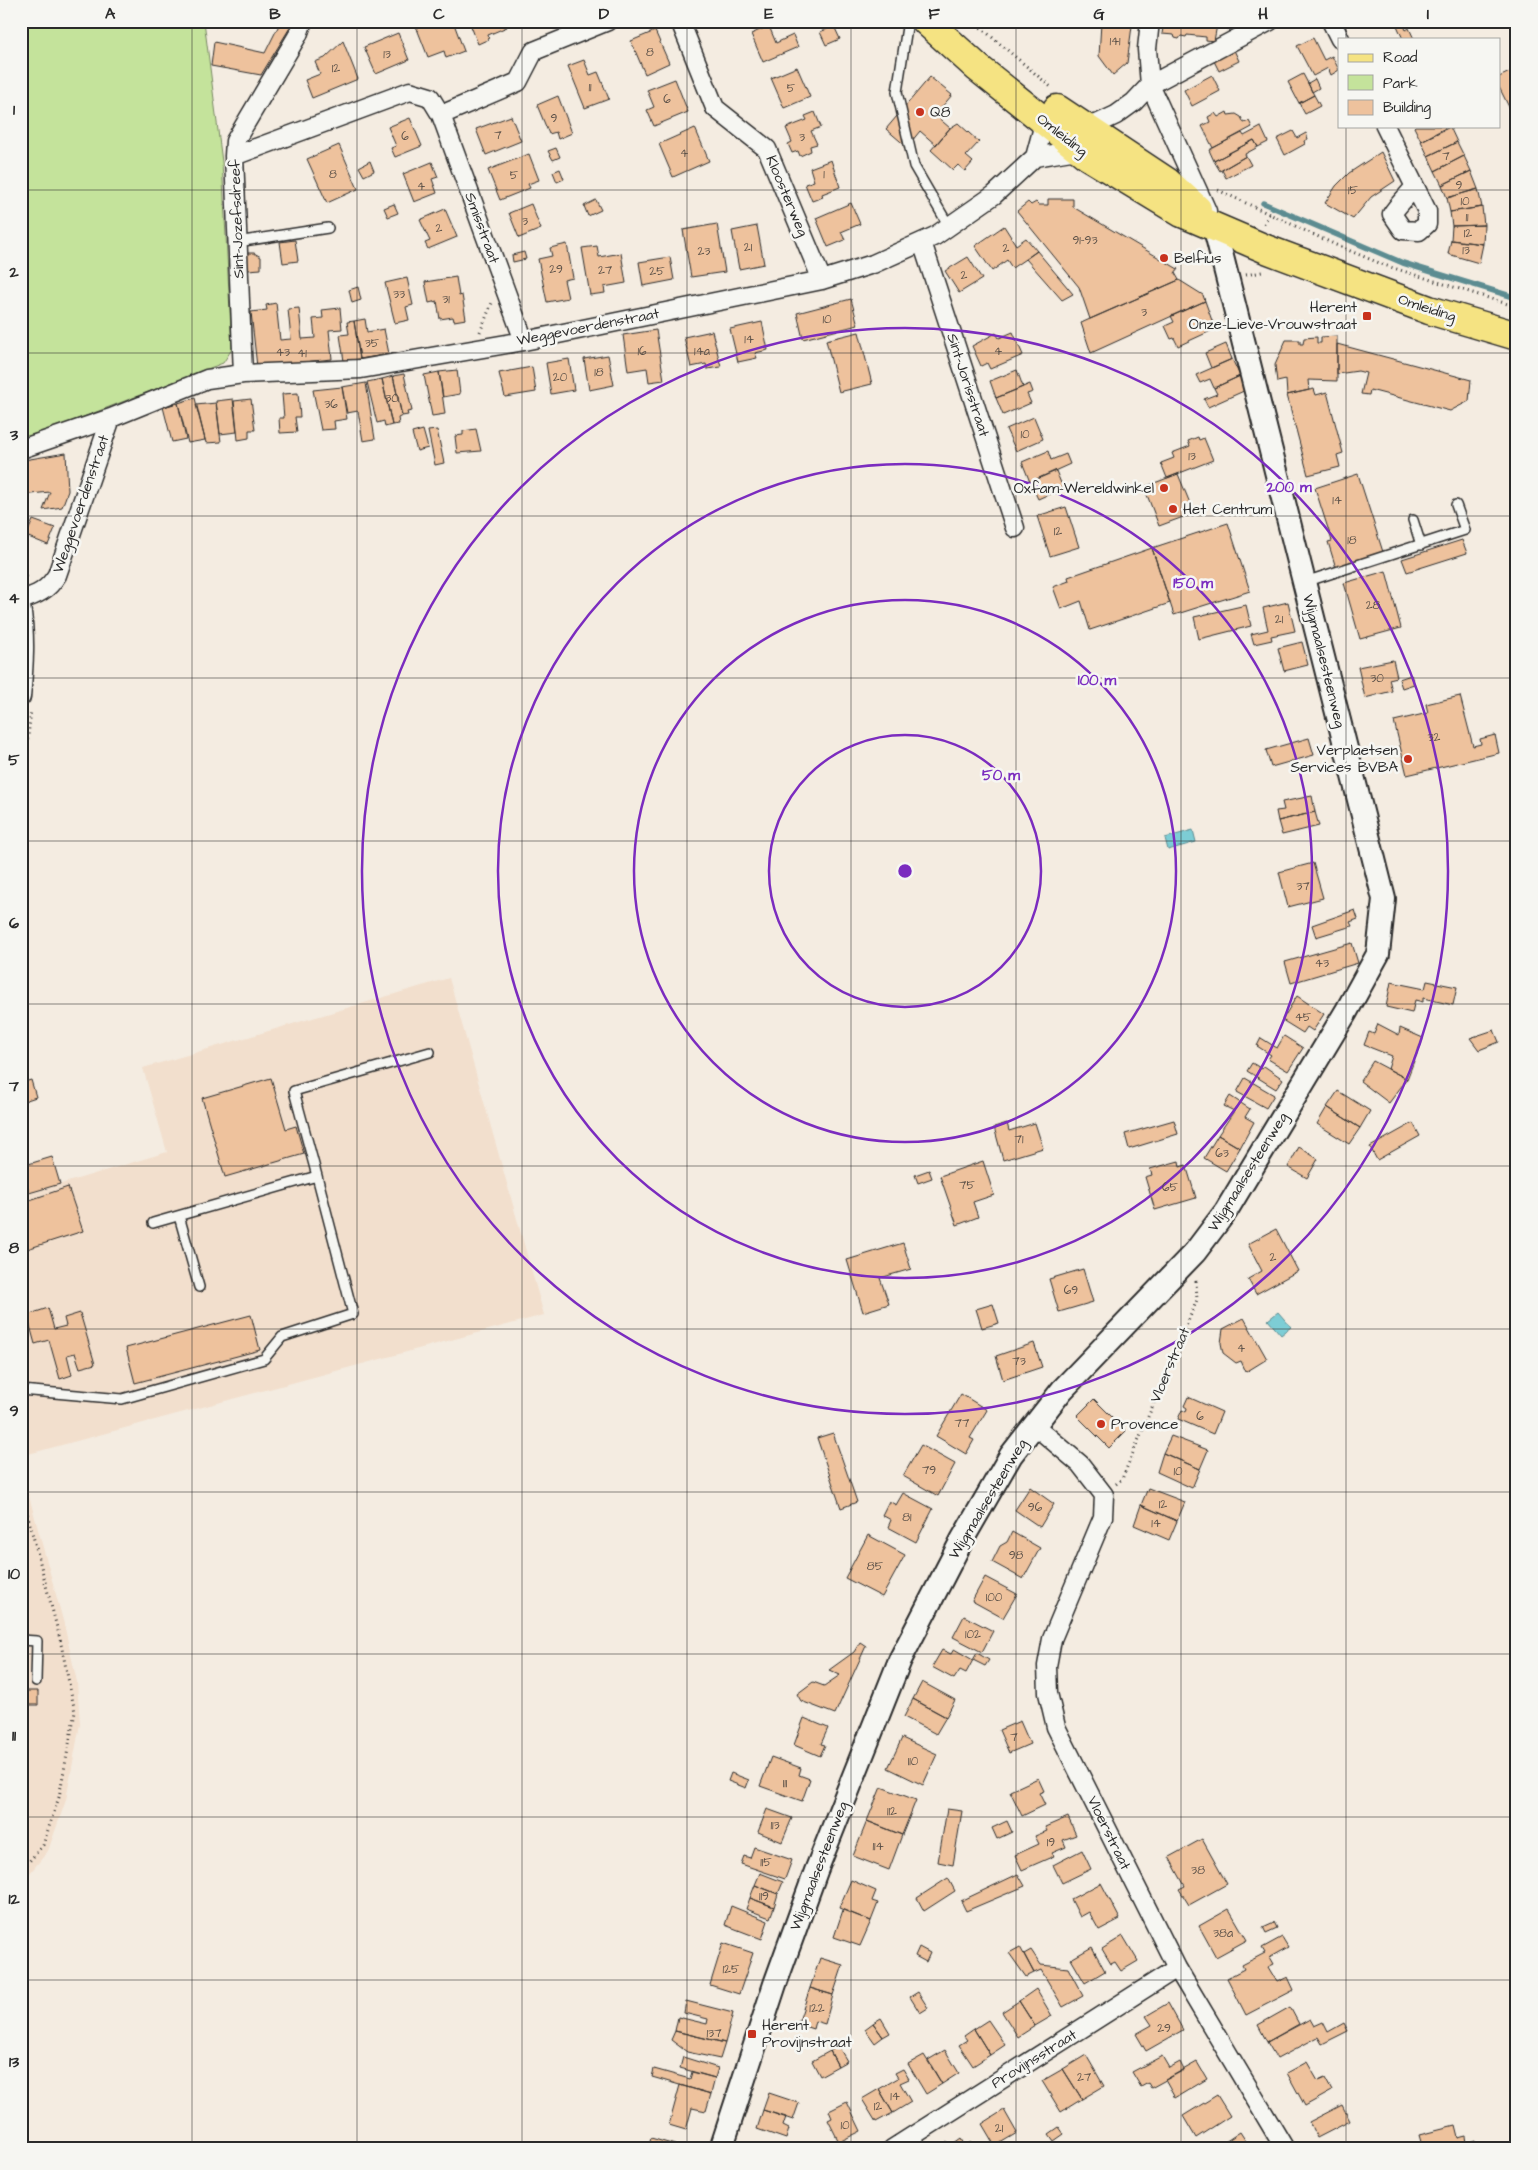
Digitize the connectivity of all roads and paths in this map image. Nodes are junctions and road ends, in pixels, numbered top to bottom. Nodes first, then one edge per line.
1 (304, 21) edge
2 (608, 21) edge
3 (680, 21) edge
4 (910, 21) edge
5 (926, 21) edge
6 (950, 21) edge
7 (973, 21) edge
8 (1150, 21) edge
9 (1270, 21) edge
10 (1331, 21) edge
11 (1340, 38) edge
12 (1150, 85) junction
13 (1056, 92) dead end
14 (441, 115) junction
15 (1038, 117) junction
16 (1082, 127) junction
17 (1386, 128) edge
18 (234, 156) junction
19 (1088, 156) junction
20 (1036, 157) junction
21 (1416, 186) dead end
22 (1213, 188) dead end
23 (1214, 225) junction
24 (328, 228) dead end
25 (950, 228) junction
26 (237, 242) junction
27 (922, 242) junction
28 (501, 279) junction
29 (822, 280) junction
30 (1517, 307) edge
31 (1512, 333) edge
32 (524, 341) junction
33 (471, 350) junction
34 (243, 374) junction
35 (111, 418) junction
36 (21, 449) edge
37 (1456, 505) dead end
38 (1413, 520) dead end
39 (1015, 528) dead end
40 (1421, 545) junction
41 (21, 562) edge
42 (26, 576) dead end
43 (1304, 582) junction
44 (21, 600) edge
45 (21, 606) edge
46 (27, 700) edge
47 (21, 799) edge
48 (430, 1052) dead end
49 (317, 1176) junction
50 (179, 1216) junction
51 (153, 1223) dead end
52 (1195, 1252) junction
53 (200, 1287) dead end
54 (21, 1390) edge
55 (1034, 1425) junction
56 (21, 1490) edge
57 (1104, 1495) junction
58 (21, 1640) edge
59 (36, 1681) dead end
60 (21, 1871) edge
61 (1177, 1968) junction
62 (21, 2143) edge
63 (24, 2149) edge
64 (721, 2149) edge
65 (892, 2149) edge
66 (1285, 2149) edge

1 - 18 street, Sint-Jozefsdreef
2 - 14 street
3 - 29 street, Kloosterweg
4 - 25 lane
5 - 15 main road, Omleiding
6 - 16 main road, Omleiding
7 - 13 path
8 - 12 street
9 - 12 street
10 - 11 street
12 - 16 street
12 - 23 street
14 - 18 street, Smisstraat
14 - 28 street, Smisstraat
15 - 16 street
15 - 19 main road, Omleiding
15 - 20 street
16 - 23 main road, Omleiding
17 - 21 street
18 - 26 street, Sint-Jozefsdreef
19 - 20 street
19 - 23 main road, Omleiding
20 - 25 street, Weggevoerdenstraat
22 - 30 path
23 - 31 main road, Omleiding
23 - 43 street, Wijgmaalsesteenweg
24 - 26 lane
25 - 27 street, Weggevoerdenstraat
26 - 34 street, Sint-Jozefsdreef
27 - 29 street, Weggevoerdenstraat
27 - 39 street, Sint-Jorisstraat
28 - 32 street, Smisstraat
28 - 33 path
29 - 32 street, Weggevoerdenstraat
32 - 33 street, Weggevoerdenstraat
33 - 34 street, Weggevoerdenstraat
34 - 35 street, Weggevoerdenstraat
35 - 36 street, Weggevoerdenstraat
35 - 44 street, Weggevoerdenstraat
37 - 40 lane
38 - 40 lane
40 - 43 lane
41 - 42 path
43 - 52 street, Wijgmaalsesteenweg
45 - 46 street
46 - 47 path
48 - 49 lane
49 - 50 lane
49 - 54 lane
50 - 51 lane
50 - 53 lane
52 - 55 street, Wijgmaalsesteenweg
52 - 57 path, Vloerstraat
55 - 57 street
55 - 64 street, Wijgmaalsesteenweg
56 - 60 path
57 - 61 street, Vloerstraat
58 - 59 lane
61 - 65 street, Provijnsstraat
61 - 66 street, Vloerstraat
62 - 63 path

